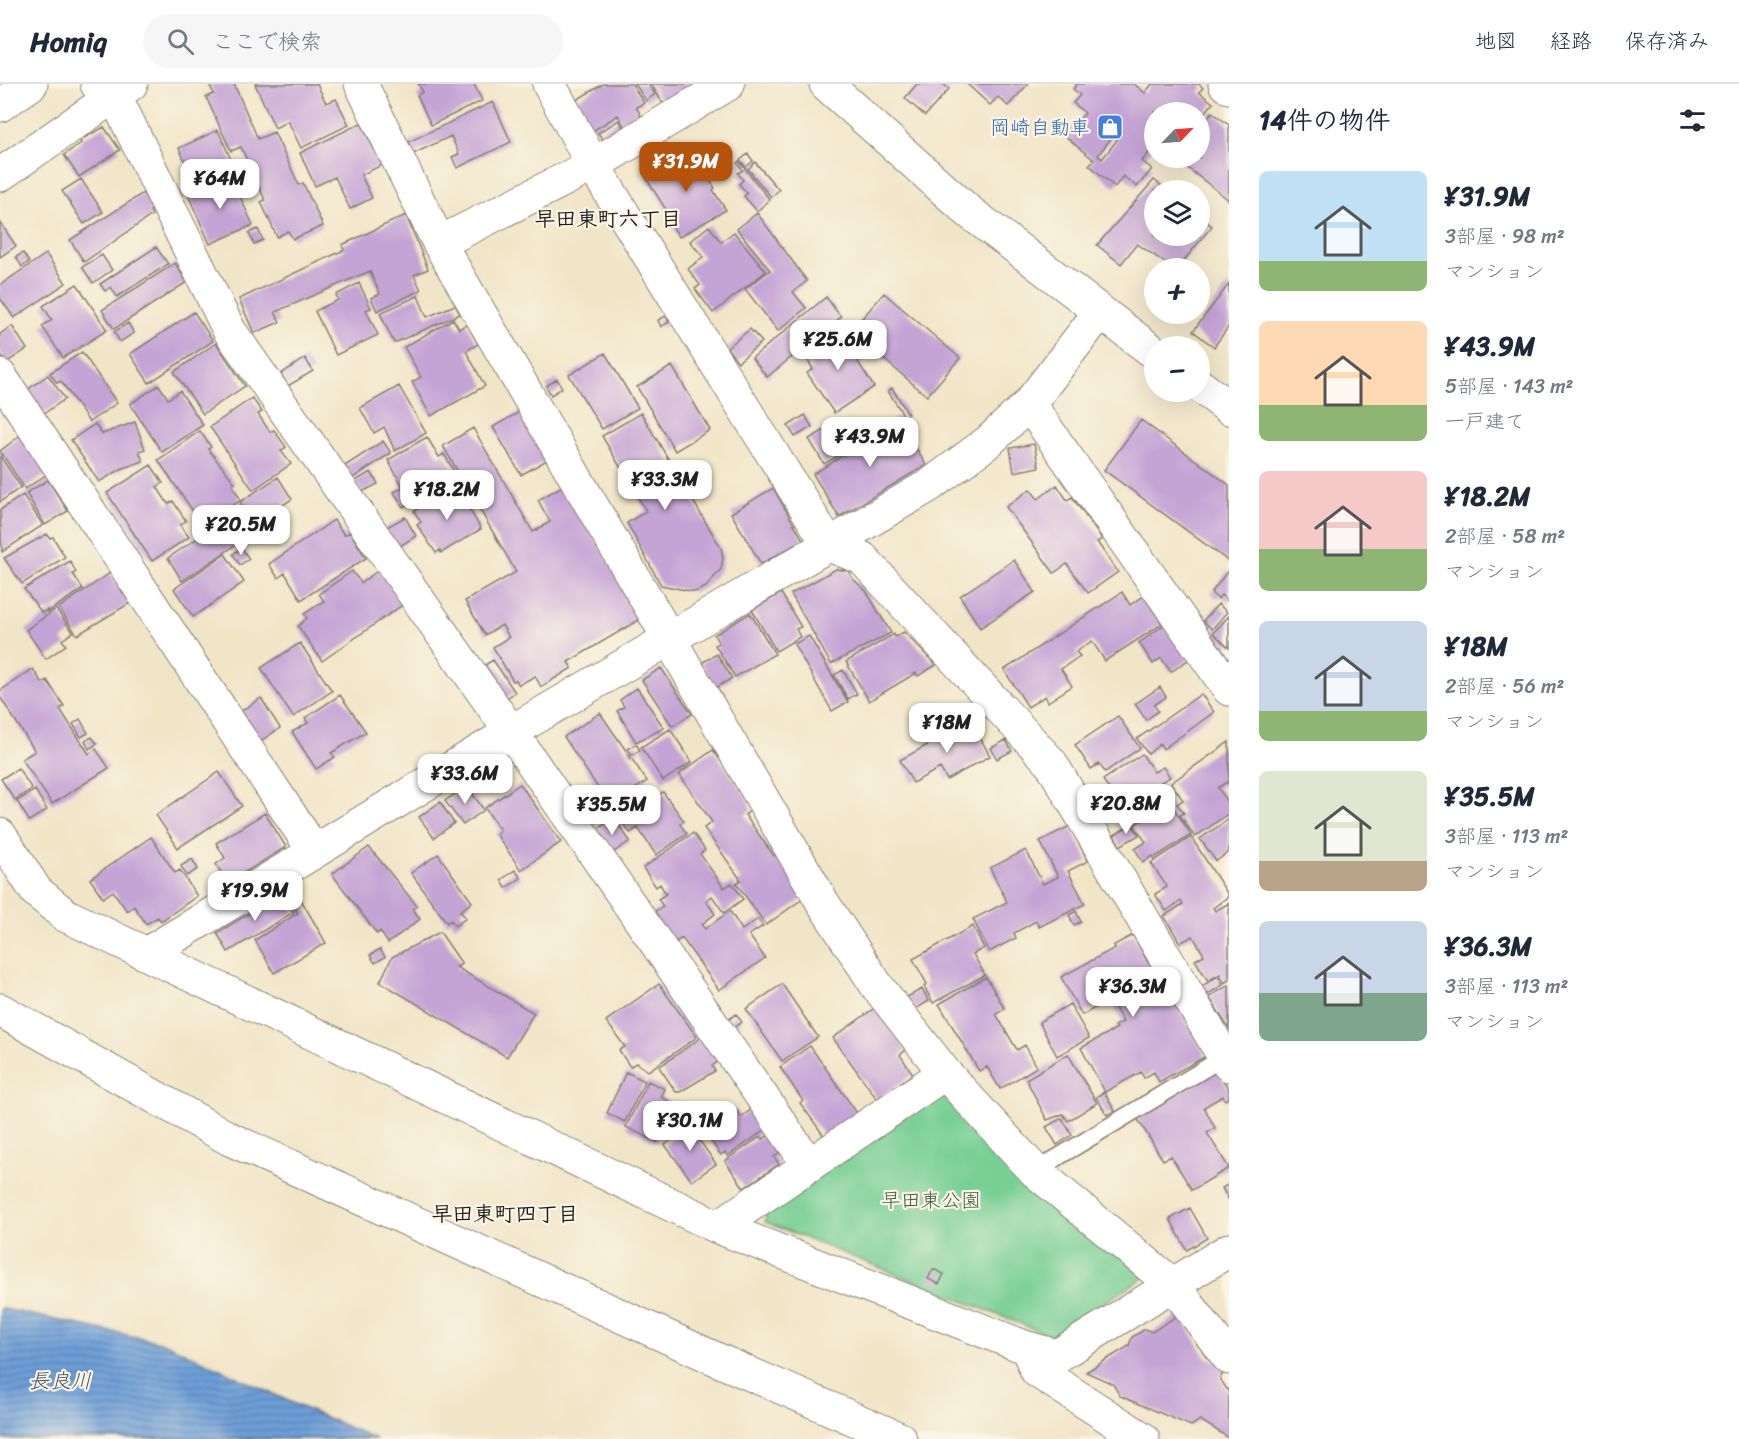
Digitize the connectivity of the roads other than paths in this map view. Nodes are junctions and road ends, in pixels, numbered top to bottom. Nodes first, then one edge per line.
1 (31, 84) edge
2 (361, 84) edge
3 (549, 84) edge
4 (728, 84) edge
5 (826, 84) edge
6 (1225, 84) edge
7 (114, 87) edge
8 (1229, 87) edge
9 (0, 105) edge
10 (593, 165) junction
11 (0, 175) edge
12 (439, 243) junction
13 (1100, 312) junction
14 (1144, 345) edge
15 (0, 376) edge
16 (1210, 394) edge
17 (1029, 404) junction
18 (1229, 408) edge
19 (829, 545) junction
20 (668, 639) junction
21 (1229, 689) edge
22 (511, 732) junction
23 (0, 835) edge
24 (314, 851) junction
25 (148, 953) junction
26 (0, 1010) edge
27 (1227, 1059) edge
28 (945, 1073) junction
29 (809, 1165) junction
30 (1035, 1171) junction
31 (718, 1227) junction
32 (1229, 1251) edge
33 (1173, 1285) junction
34 (1027, 1348) junction
35 (1229, 1358) edge
36 (900, 1439) edge
37 (1143, 1439) edge

1 - 9 street
2 - 12 street
3 - 10 street
4 - 10 street
5 - 13 street
6 - 8 street
7 - 11 street
7 - 22 street
10 - 12 street
10 - 19 street
12 - 20 street
13 - 14 street
13 - 17 street
15 - 24 street
16 - 18 street
17 - 19 street
17 - 21 street
19 - 20 street
19 - 27 street
20 - 22 street
20 - 28 street
22 - 24 street
22 - 29 street
23 - 25 street
24 - 25 street
25 - 31 street
26 - 36 street
27 - 30 lane
28 - 29 street
28 - 30 street
29 - 31 street
30 - 33 street
31 - 34 street
32 - 33 street
33 - 34 street
33 - 35 street
34 - 37 street

